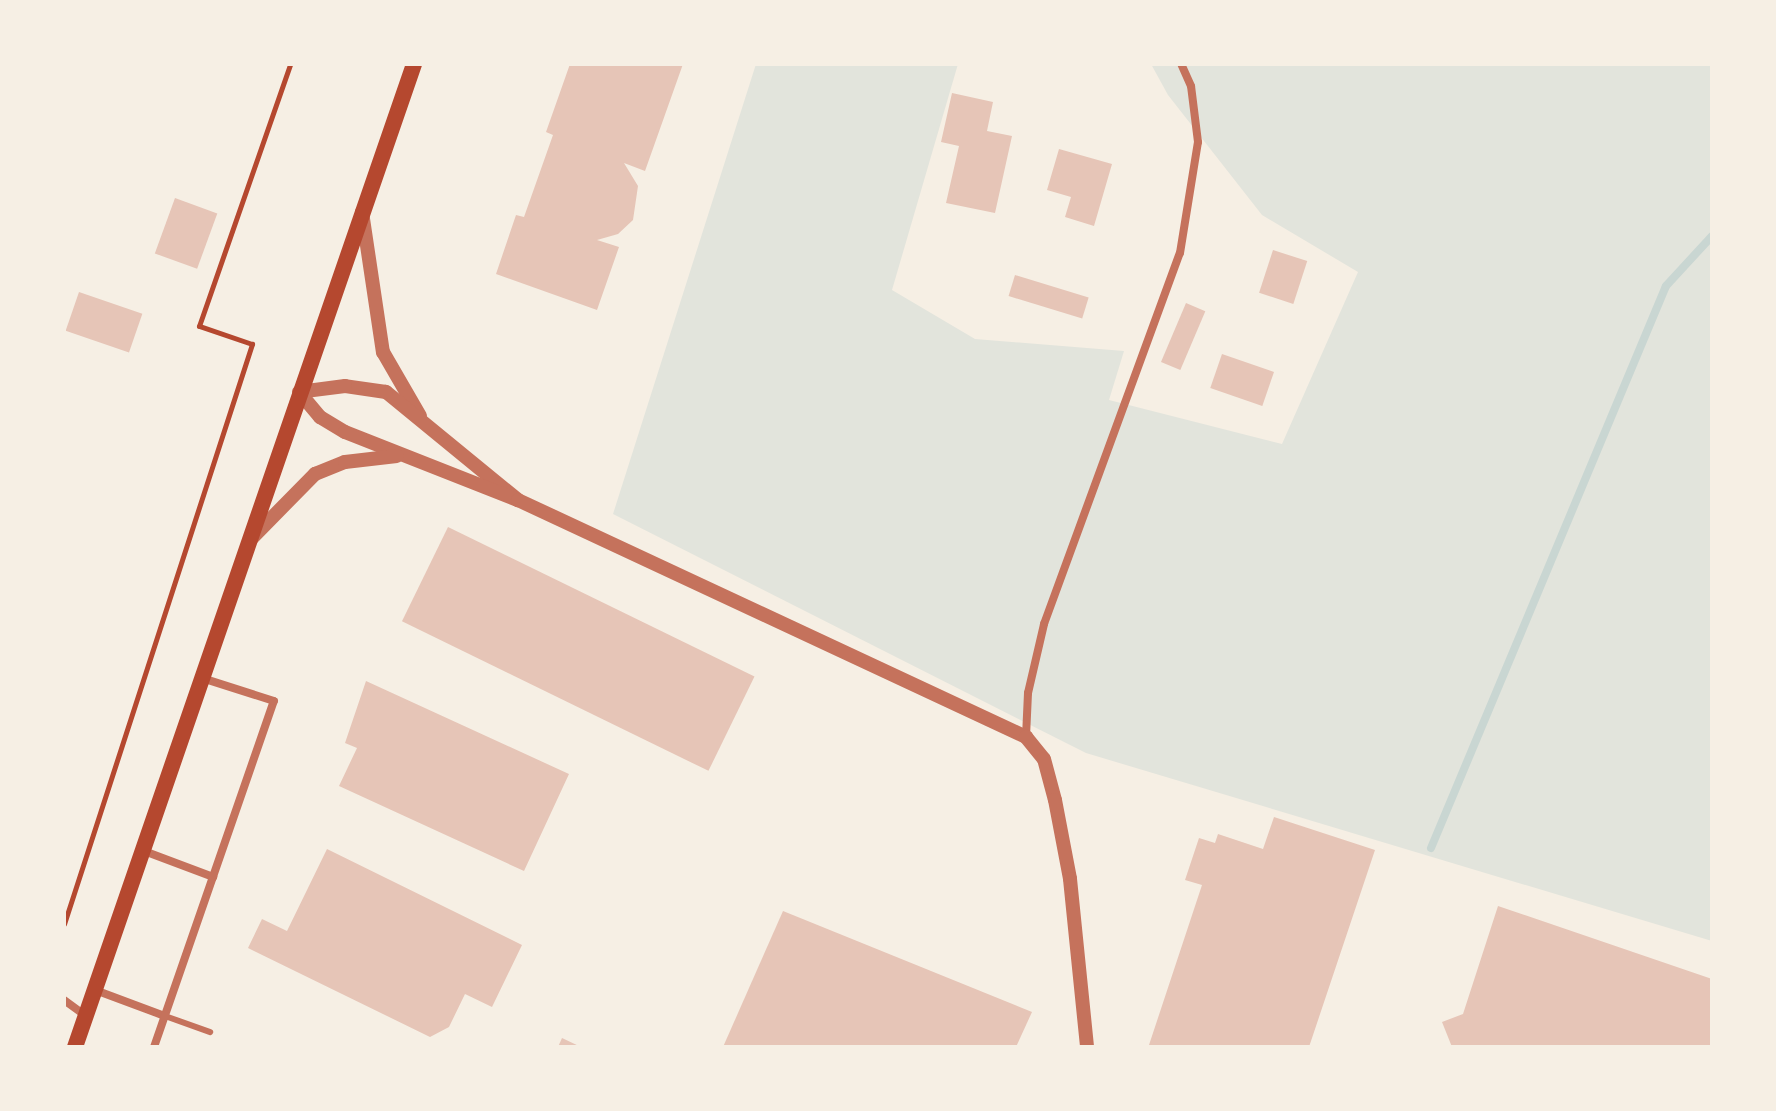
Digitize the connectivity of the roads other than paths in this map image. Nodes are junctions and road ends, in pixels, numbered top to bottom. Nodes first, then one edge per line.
1 (414, 64) edge
2 (1181, 64) edge
3 (362, 210) junction
4 (299, 392) junction
5 (424, 423) junction
6 (398, 456) junction
7 (518, 500) junction
8 (249, 542) junction
9 (205, 679) junction
10 (1026, 737) junction
11 (144, 851) junction
12 (213, 877) junction
13 (95, 990) junction
14 (64, 1000) edge
15 (86, 1016) junction
16 (165, 1016) junction
17 (210, 1032) dead end
18 (75, 1047) edge
19 (154, 1047) edge
20 (1087, 1047) edge

1 - 3 main road
2 - 10 street
3 - 4 main road
3 - 5 street
4 - 5 street
4 - 6 street
4 - 8 main road
5 - 7 street
6 - 7 street
6 - 8 street
7 - 10 street
8 - 9 main road
9 - 11 main road
9 - 12 street
10 - 20 street
11 - 12 street
11 - 13 main road
12 - 16 street
13 - 15 main road
13 - 16 street
14 - 15 street
15 - 18 main road
16 - 17 lane
16 - 19 street

